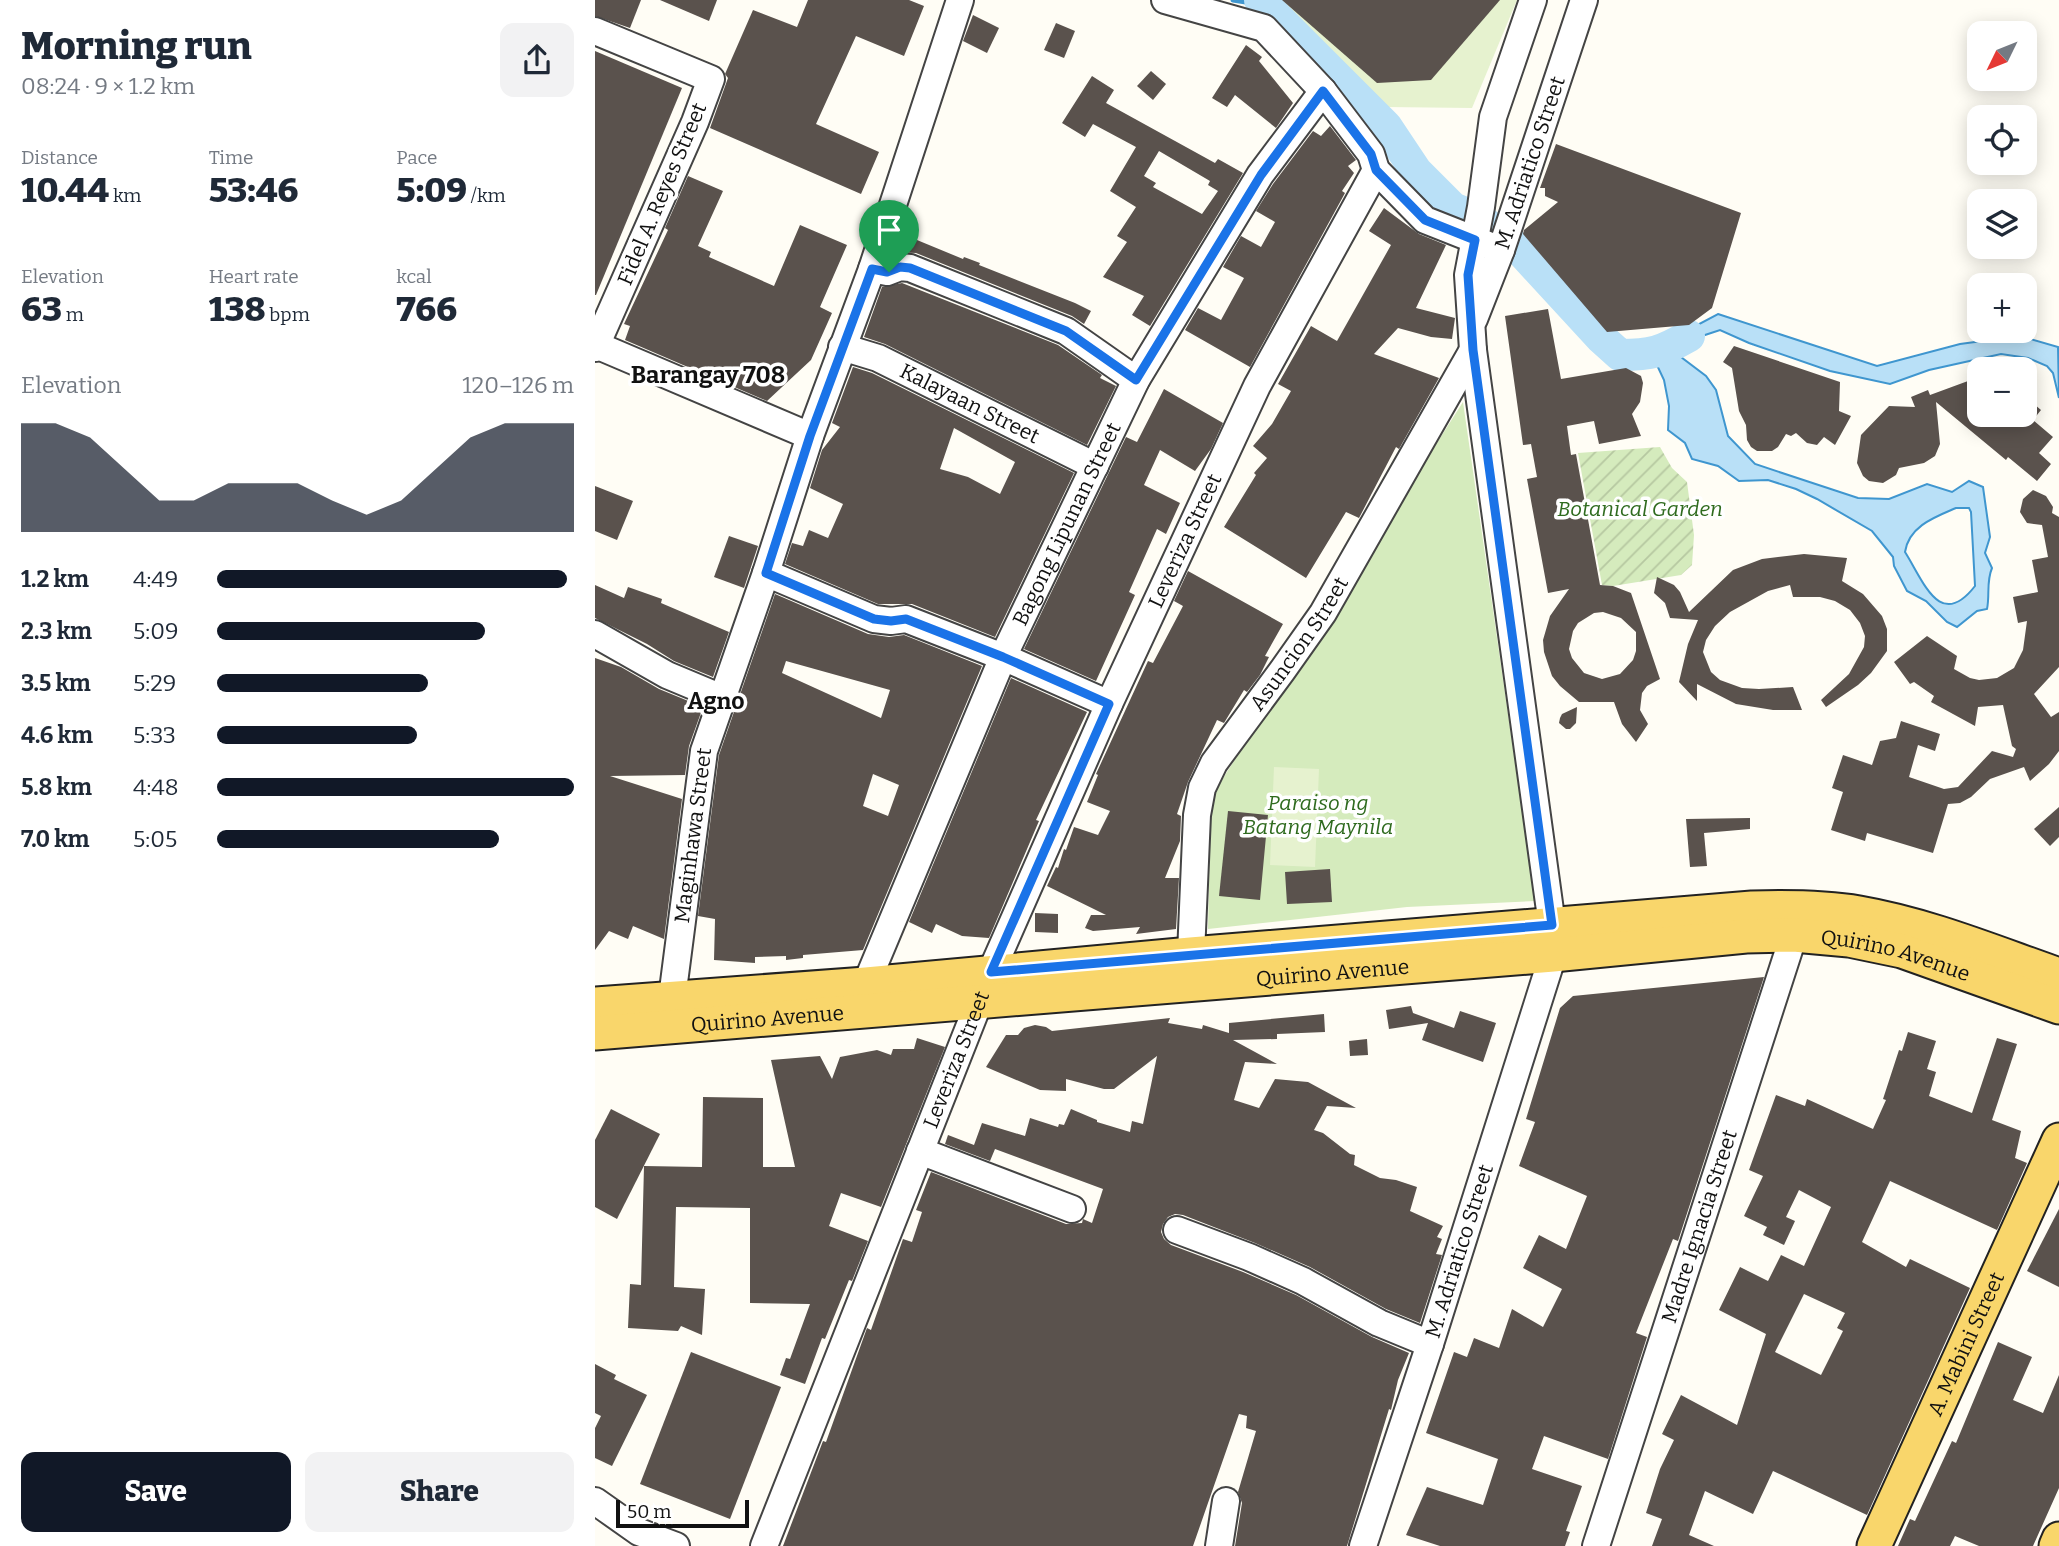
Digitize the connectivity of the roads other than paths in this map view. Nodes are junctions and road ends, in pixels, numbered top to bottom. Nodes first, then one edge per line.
1 (960, 0) edge
2 (1165, 0) edge
3 (1533, 0) edge
4 (1584, 0) edge
5 (595, 31) edge
6 (1323, 91) junction
7 (1376, 170) junction
8 (1478, 227) junction
9 (1504, 241) junction
10 (872, 269) junction
11 (1473, 337) junction
12 (596, 346) edge
13 (842, 347) junction
14 (1136, 380) junction
15 (810, 436) junction
16 (1095, 466) junction
17 (766, 573) junction
18 (595, 634) edge
19 (1003, 657) junction
20 (722, 698) junction
21 (1109, 704) junction
22 (1799, 921) junction
23 (1553, 941) junction
24 (1191, 954) junction
25 (2059, 975) edge
26 (866, 984) junction
27 (986, 987) junction
28 (672, 998) junction
29 (595, 1004) edge
30 (2059, 1007) edge
31 (595, 1033) edge
32 (2059, 1140) edge
33 (920, 1151) junction
34 (2052, 1176) edge
35 (1072, 1209) dead end
36 (1177, 1230) dead end
37 (1430, 1344) junction
38 (595, 1501) edge
39 (1226, 1501) dead end
40 (637, 1539) edge
41 (2059, 1539) edge
42 (676, 1546) edge
43 (764, 1546) edge
44 (1219, 1546) edge
45 (1363, 1546) edge
46 (1596, 1546) edge
47 (1874, 1546) edge
48 (2056, 1546) edge

1 - 10 street, Maginhawa Street
2 - 6 street
3 - 8 street, M. Adriatico Street
4 - 9 street, M. Adriatico Street
5 - 12 street, Fidel A. Reyes Street
6 - 7 street
6 - 14 street, Bagong Lipunan Street
7 - 8 street
7 - 21 street, Leveriza Street
8 - 9 street
8 - 11 street, M. Adriatico Street
9 - 11 street, M. Adriatico Street
10 - 13 street, Maginhawa Street
10 - 14 street
11 - 23 street, M. Adriatico Street
11 - 24 street, Asuncion Street
12 - 15 street
13 - 15 street, Maginhawa Street
13 - 16 street, Kalayaan Street
14 - 16 street, Bagong Lipunan Street
15 - 17 street, Maginhawa Street
16 - 19 street, Bagong Lipunan Street
17 - 19 street
17 - 20 street, Maginhawa Street
18 - 20 street
19 - 21 street
19 - 26 street, Bagong Lipunan Street
20 - 28 street, Maginhawa Street
21 - 27 street, Leveriza Street
22 - 23 main road, Quirino Avenue
22 - 25 main road, Quirino Avenue
22 - 30 main road, Quirino Avenue
22 - 46 street, Madre Ignacia Street
23 - 24 main road, Quirino Avenue
23 - 27 main road, Quirino Avenue
23 - 37 street, M. Adriatico Street
24 - 27 main road, Quirino Avenue
26 - 27 main road, Quirino Avenue
26 - 28 main road, Quirino Avenue
27 - 31 main road, Quirino Avenue
27 - 33 street, Leveriza Street
28 - 29 main road, Quirino Avenue
32 - 34 main road, A. Mabini Street
33 - 35 street
33 - 43 street, Leveriza Street
34 - 47 main road, A. Mabini Street
36 - 37 street
37 - 45 street, M. Adriatico Street
38 - 40 street
39 - 44 street
40 - 42 street
41 - 48 main road

